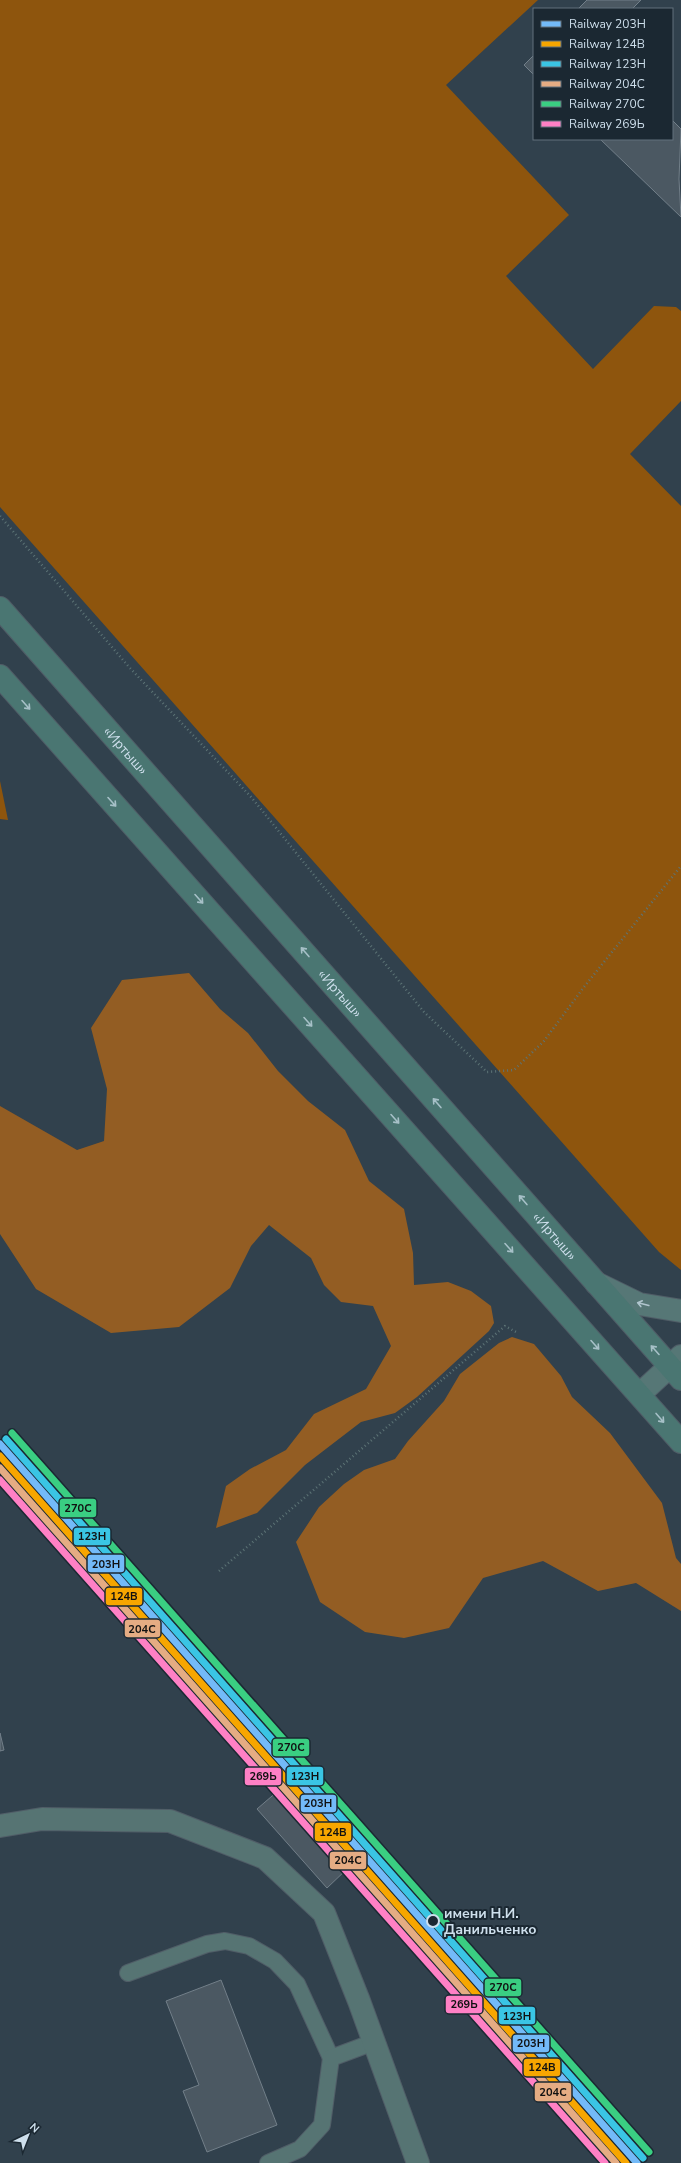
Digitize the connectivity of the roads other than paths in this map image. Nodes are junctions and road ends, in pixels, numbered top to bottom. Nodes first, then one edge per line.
1 (0, 608) edge
2 (0, 676) edge
3 (594, 1282) junction
4 (681, 1311) edge
5 (677, 1367) edge
6 (640, 1394) junction
7 (681, 1442) edge
8 (0, 1826) edge
9 (128, 1973) dead end
10 (374, 2042) junction
11 (331, 2058) junction
12 (268, 2163) edge
13 (418, 2163) edge

3 -> 1 main road, «Иртыш»
2 -> 6 main road
4 -> 3 street
5 -> 3 main road, «Иртыш»
5 - 6 street
6 -> 7 main road
8 - 10 street
9 - 11 lane
10 - 11 lane
10 - 13 street
11 - 12 lane

